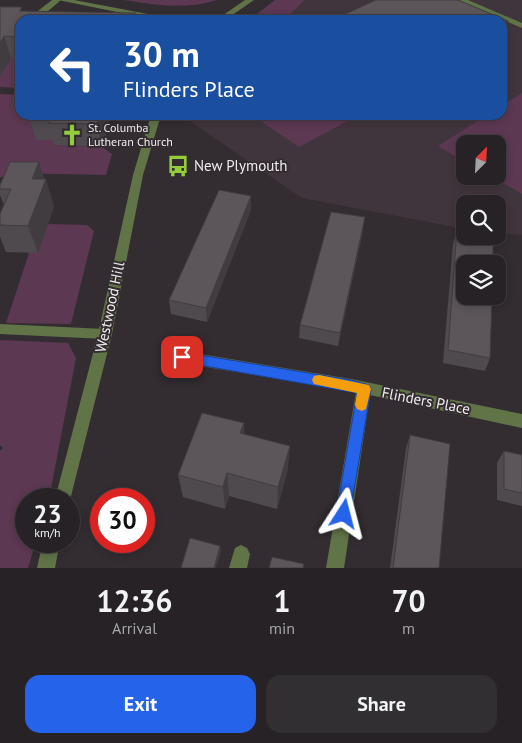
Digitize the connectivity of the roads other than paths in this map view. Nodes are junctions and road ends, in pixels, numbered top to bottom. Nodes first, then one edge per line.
1 (57, 0) edge
2 (62, 0) edge
3 (250, 0) edge
4 (462, 0) edge
5 (37, 15) edge
6 (142, 15) edge
7 (228, 15) edge
8 (497, 15) edge
9 (507, 20) edge
10 (522, 26) edge
11 (154, 120) edge
12 (0, 330) edge
13 (105, 334) junction
14 (182, 357) dead end
15 (364, 389) junction
16 (522, 421) edge
17 (66, 488) edge
18 (49, 553) edge
19 (46, 568) edge
20 (335, 568) edge

1 - 5 street
2 - 6 street
3 - 7 street
4 - 8 street
9 - 10 street
11 - 13 street, Westwood Hill
12 - 13 street
13 - 17 street, Westwood Hill
14 - 15 street, Flinders Place
15 - 16 street, Flinders Place
15 - 20 street
18 - 19 street

